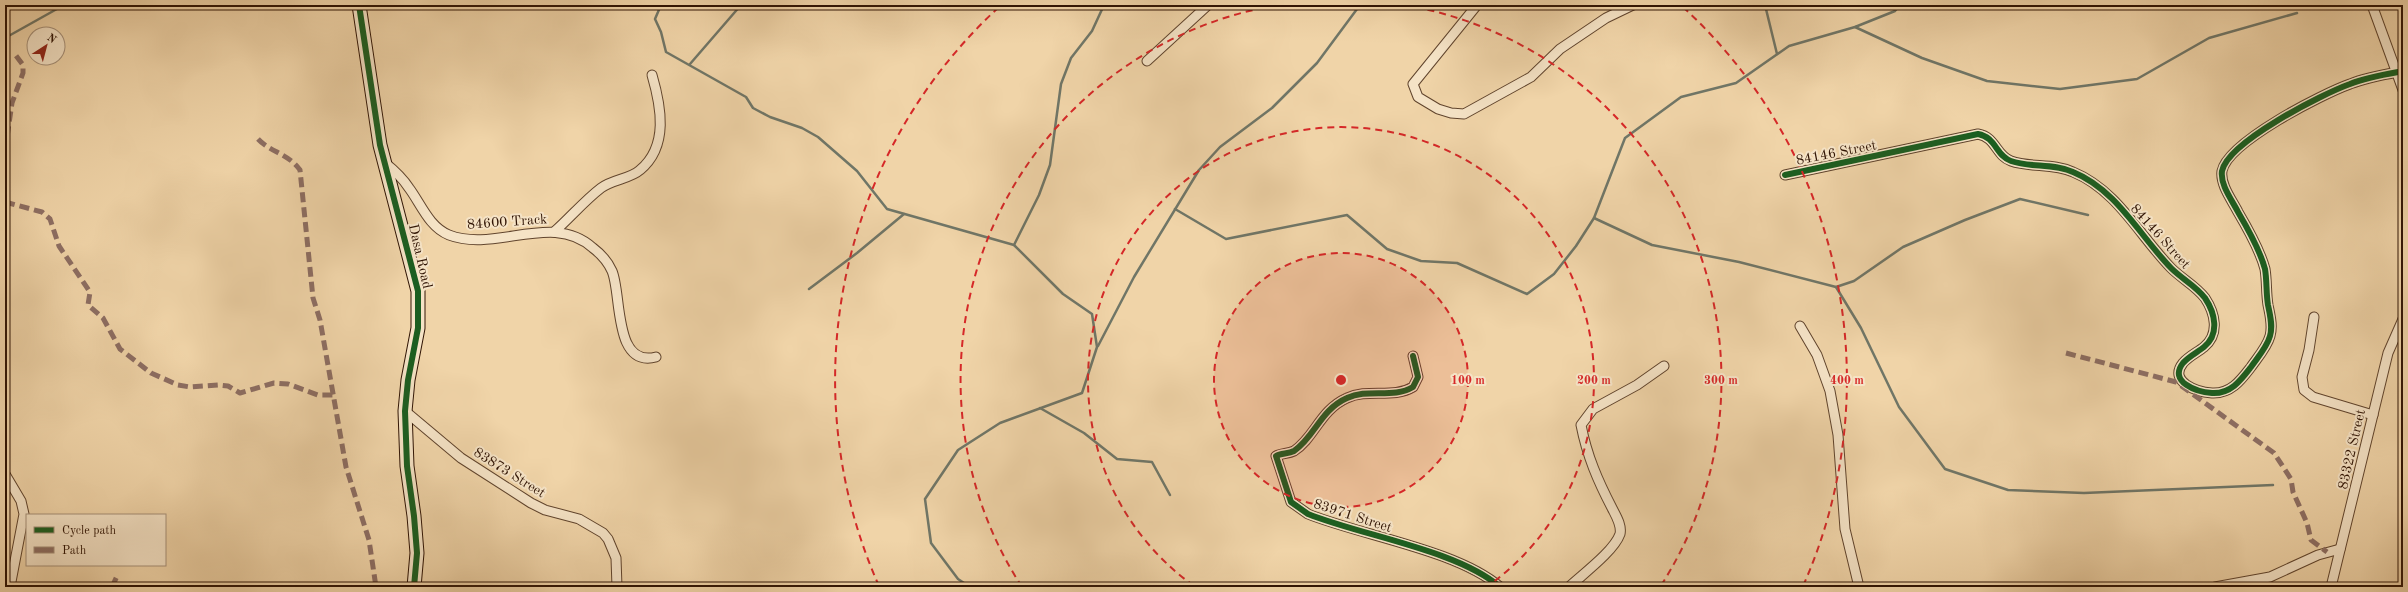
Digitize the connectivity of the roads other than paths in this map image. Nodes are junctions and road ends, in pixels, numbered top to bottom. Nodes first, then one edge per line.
1 (359, 5) edge
2 (1208, 5) edge
3 (1477, 5) edge
4 (1633, 5) edge
5 (2372, 5) edge
6 (1147, 61) dead end
7 (2398, 72) junction
8 (652, 75) dead end
9 (2402, 85) edge
10 (384, 162) junction
11 (1785, 175) dead end
12 (554, 232) junction
13 (2314, 317) dead end
14 (2403, 319) edge
15 (1800, 326) dead end
16 (2401, 327) edge
17 (1413, 356) dead end
18 (656, 357) dead end
19 (1664, 366) dead end
20 (405, 411) junction
21 (2373, 415) junction
22 (5, 474) edge
23 (2340, 549) junction
24 (10, 587) edge
25 (414, 587) edge
26 (616, 587) edge
27 (1500, 587) edge
28 (1569, 587) edge
29 (1859, 587) edge
30 (2216, 587) edge
31 (2331, 587) edge

1 - 10 street, Dasa Road
2 - 6 street
3 - 4 street
5 - 7 street
7 - 9 street
7 - 11 street, 84146 Street
8 - 12 street, 84600 Track
10 - 12 street, 84600 Track
10 - 20 street, Dasa Road
12 - 18 street
13 - 21 street
14 - 16 street, 83322 Street
15 - 29 street
16 - 21 street, 83322 Street
17 - 27 street, 83971 Street
19 - 28 street
20 - 25 street, Dasa Road
20 - 26 street, 83873 Street
21 - 23 street, 83322 Street
22 - 24 street
23 - 30 street
23 - 31 street, 83322 Street

